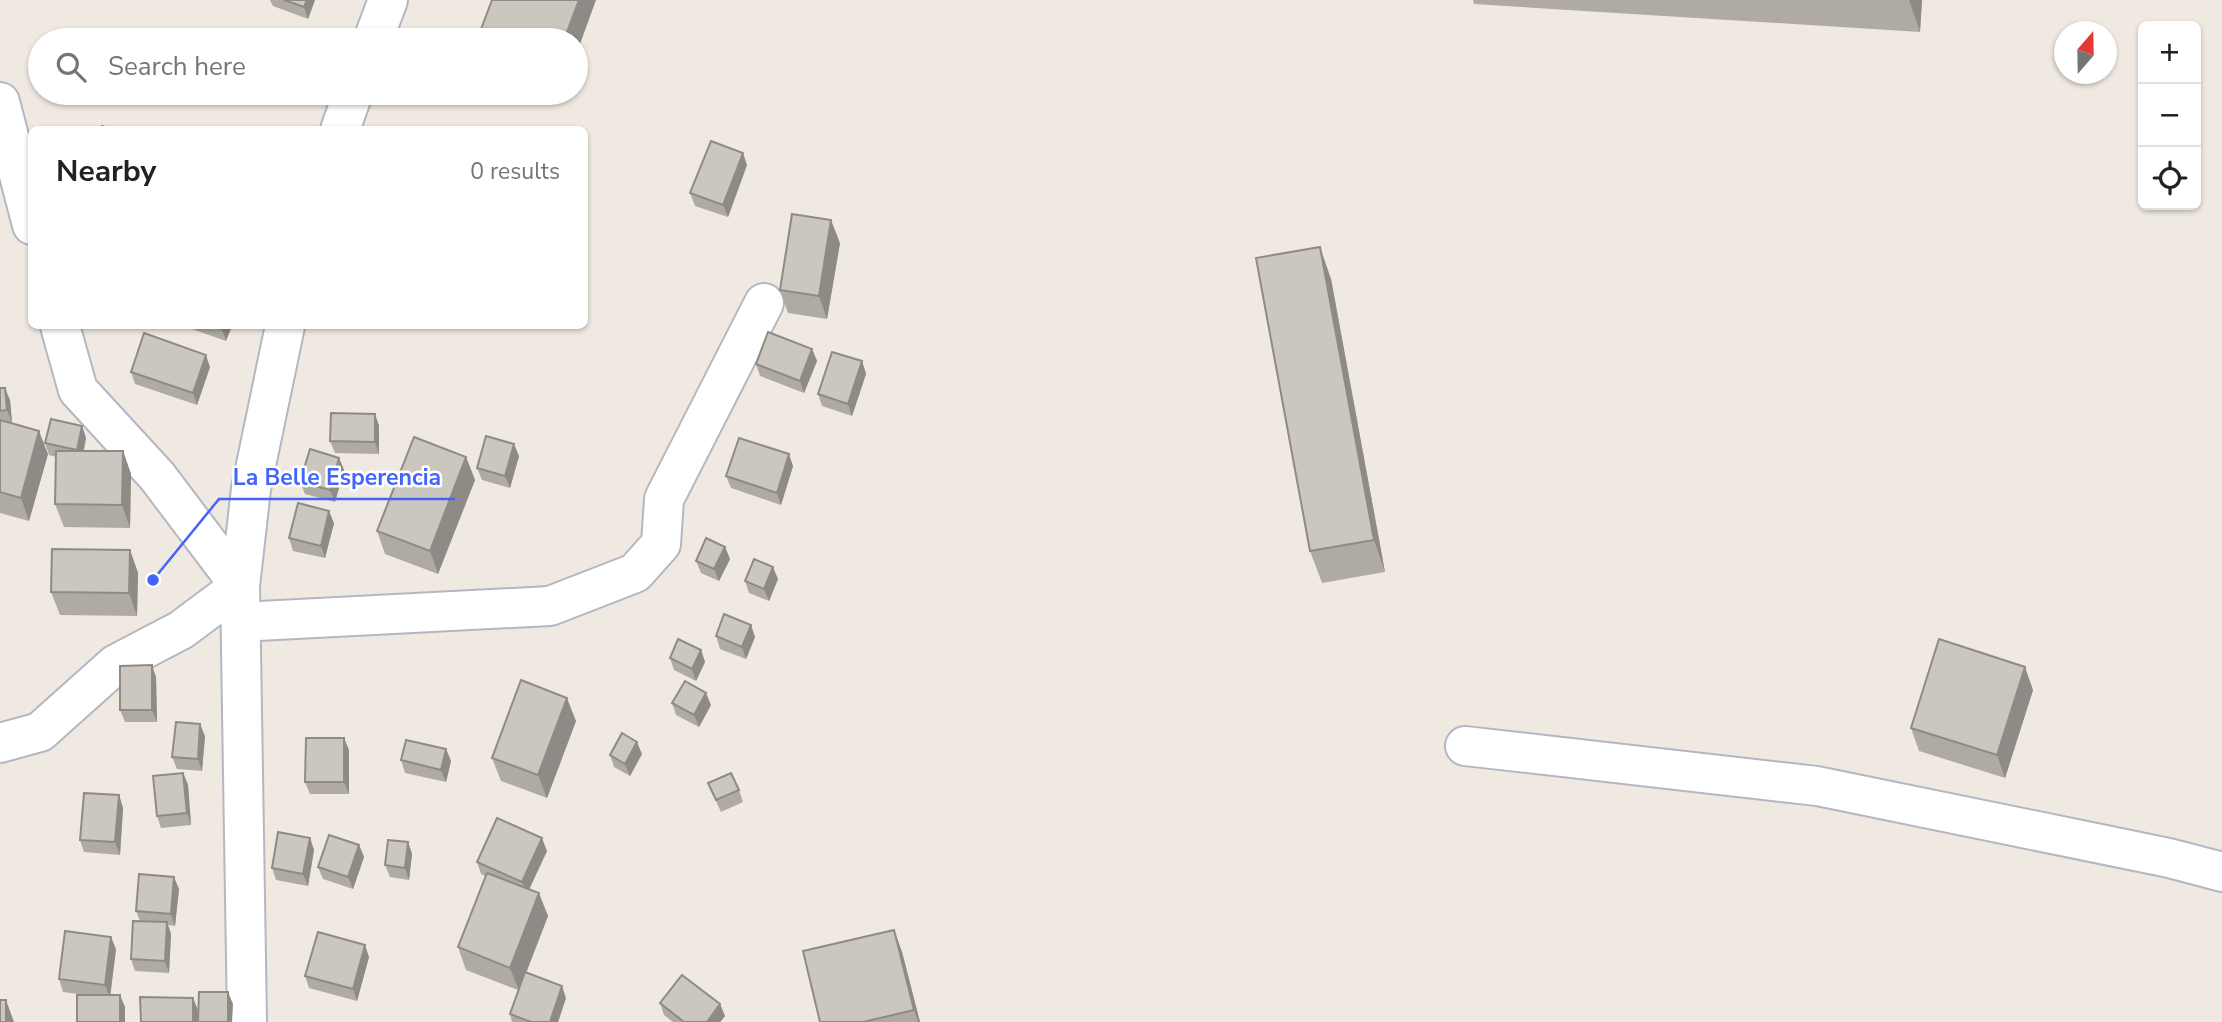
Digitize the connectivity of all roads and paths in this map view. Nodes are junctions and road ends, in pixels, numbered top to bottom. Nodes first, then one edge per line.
1 (388, 0) edge
2 (378, 28) edge
3 (0, 102) edge
4 (349, 105) edge
5 (341, 126) edge
6 (28, 210) edge
7 (764, 303) dead end
8 (61, 329) edge
9 (284, 329) edge
10 (240, 604) junction
11 (0, 743) edge
12 (1465, 746) dead end
13 (2222, 872) edge
14 (247, 1022) edge

1 - 2 street
3 - 6 street
4 - 5 street
7 - 10 street
8 - 10 street
9 - 10 street
10 - 11 street
10 - 14 street
12 - 13 street

